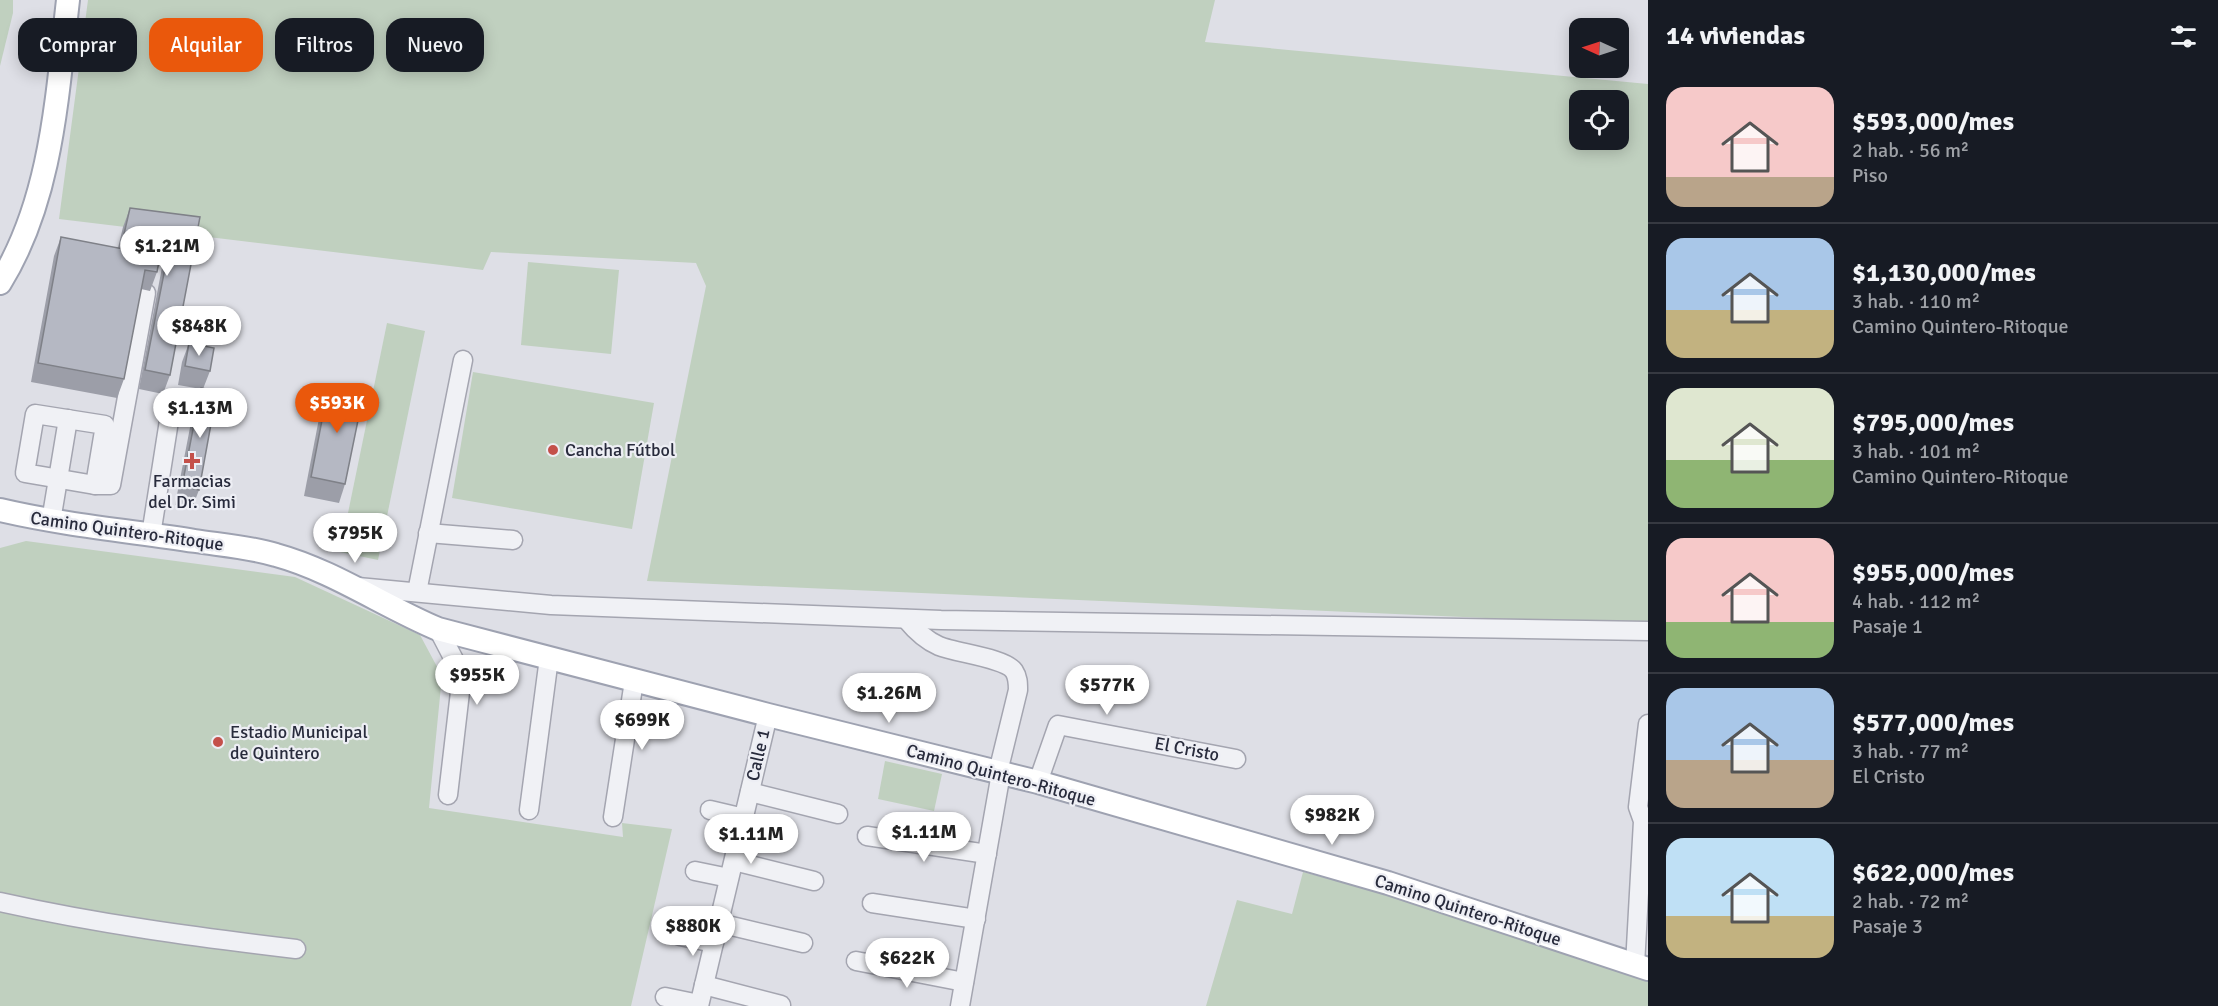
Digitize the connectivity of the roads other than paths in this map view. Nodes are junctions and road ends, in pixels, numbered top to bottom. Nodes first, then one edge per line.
1 (68, 0) edge
2 (0, 283) edge
3 (146, 293) edge
4 (463, 360) dead end
5 (171, 408) dead end
6 (68, 419) junction
7 (59, 479) junction
8 (95, 485) junction
9 (0, 510) edge
10 (51, 521) junction
11 (0, 523) edge
12 (24, 531) junction
13 (428, 533) junction
14 (152, 535) junction
15 (513, 540) dead end
16 (254, 549) junction
17 (356, 587) junction
18 (417, 592) junction
19 (906, 619) junction
20 (438, 629) junction
21 (1648, 631) edge
22 (549, 658) junction
23 (634, 681) junction
24 (768, 715) junction
25 (1648, 724) edge
26 (1236, 759) dead end
27 (999, 772) junction
28 (1038, 782) junction
29 (750, 792) junction
30 (448, 795) dead end
31 (529, 810) dead end
32 (710, 810) dead end
33 (838, 814) dead end
34 (613, 817) dead end
35 (744, 818) junction
36 (867, 836) dead end
37 (987, 854) junction
38 (731, 870) junction
39 (695, 871) dead end
40 (814, 881) dead end
41 (0, 902) edge
42 (872, 903) dead end
43 (976, 919) junction
44 (719, 923) junction
45 (680, 936) dead end
46 (714, 943) junction
47 (803, 943) dead end
48 (296, 949) dead end
49 (856, 961) dead end
50 (1642, 967) edge
51 (964, 981) junction
52 (704, 985) junction
53 (665, 997) dead end
54 (699, 1005) edge
55 (781, 1005) edge
56 (960, 1006) edge

1 - 2 main road
3 - 8 street
4 - 13 street
5 - 14 street
6 - 7 street
6 - 7 street
6 - 8 street
7 - 8 street
7 - 10 street
9 - 10 main road, Camino Quintero-Ritoque
10 - 12 main road
10 - 14 main road, Camino Quintero-Ritoque
11 - 12 main road, Camino Quintero-Ritoque
12 - 16 main road, Camino Quintero-Ritoque
13 - 15 street
13 - 18 street
14 - 16 main road, Camino Quintero-Ritoque
16 - 17 main road, Camino Quintero-Ritoque
17 - 18 street
17 - 20 main road, Camino Quintero-Ritoque
18 - 19 street
19 - 21 street
19 - 27 street
20 - 22 main road, Camino Quintero-Ritoque
20 - 30 street
22 - 23 main road, Camino Quintero-Ritoque
22 - 31 street
23 - 24 main road, Camino Quintero-Ritoque
23 - 34 street
24 - 27 main road, Camino Quintero-Ritoque
24 - 29 street, Calle 1
25 - 50 street
26 - 28 street, El Cristo
27 - 28 main road, Camino Quintero-Ritoque
27 - 37 street
28 - 50 main road, Camino Quintero-Ritoque
29 - 33 street
29 - 35 street, Calle 1
32 - 35 street
35 - 38 street, Calle 1
36 - 37 street
37 - 43 street
38 - 39 street
38 - 40 street
38 - 44 street, Calle 1
41 - 48 street
42 - 43 street
43 - 51 street
44 - 46 street, Calle 1
44 - 47 street
45 - 46 street
46 - 52 street, Calle 1
49 - 51 street
51 - 56 street
52 - 54 street, Calle 1
52 - 55 street
53 - 54 street

